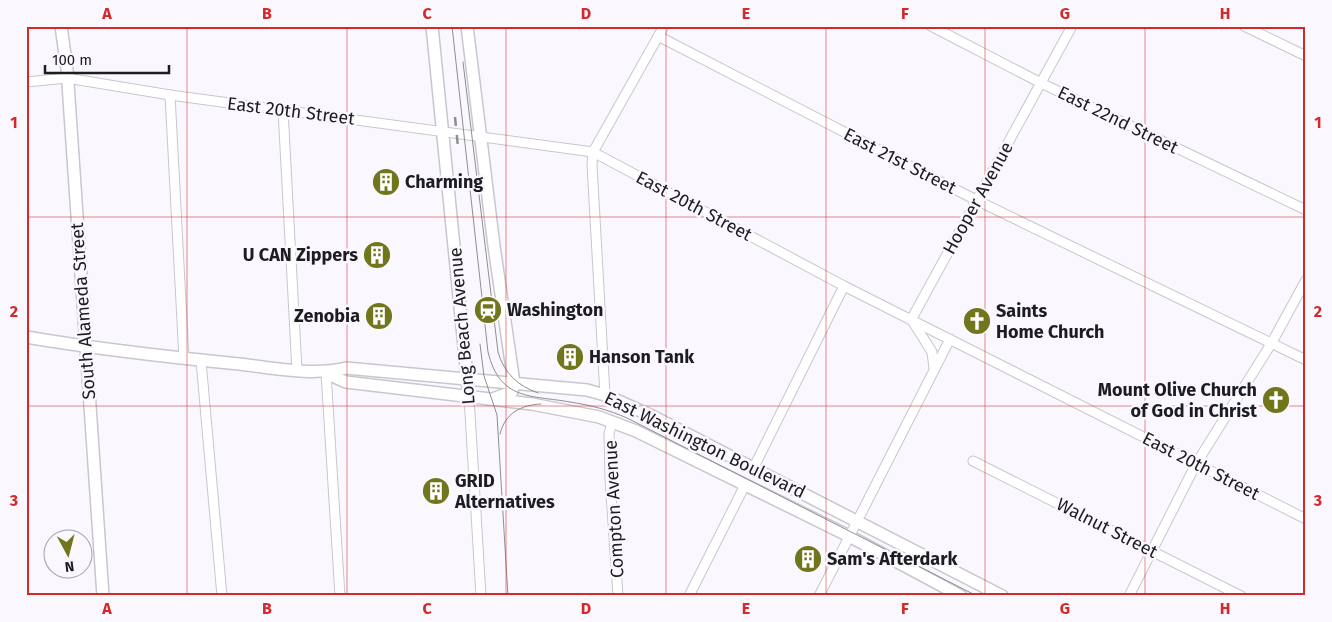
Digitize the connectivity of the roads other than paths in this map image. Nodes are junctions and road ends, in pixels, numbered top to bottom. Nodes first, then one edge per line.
1 (61, 26) edge
2 (432, 26) edge
3 (467, 26) edge
4 (664, 26) edge
5 (931, 26) edge
6 (1072, 26) edge
7 (1244, 26) edge
8 (658, 36) junction
9 (1306, 56) edge
10 (67, 78) junction
11 (26, 82) edge
12 (1041, 83) junction
13 (170, 95) junction
14 (283, 110) junction
15 (444, 130) junction
16 (481, 136) junction
17 (593, 152) junction
18 (976, 200) junction
19 (1306, 210) edge
20 (1306, 280) edge
21 (844, 286) junction
22 (911, 320) junction
23 (26, 337) edge
24 (950, 339) junction
25 (1271, 344) junction
26 (85, 347) junction
27 (184, 359) junction
28 (201, 360) junction
29 (1306, 360) edge
30 (934, 370) junction
31 (296, 371) junction
32 (326, 373) junction
33 (513, 377) junction
34 (469, 378) junction
35 (605, 395) junction
36 (469, 397) junction
37 (489, 399) junction
38 (612, 422) junction
39 (974, 460) dead end
40 (1196, 464) junction
41 (754, 467) junction
42 (745, 485) junction
43 (1306, 519) edge
44 (857, 521) junction
45 (849, 536) junction
46 (1151, 550) junction
47 (103, 596) edge
48 (222, 596) edge
49 (340, 596) edge
50 (481, 596) edge
51 (618, 596) edge
52 (689, 596) edge
53 (819, 596) edge
54 (961, 596) edge
55 (1002, 596) edge
56 (1129, 596) edge
57 (1241, 596) edge

1 - 10 main road, South Alameda Street
2 - 15 main road, Long Beach Avenue
3 - 16 main road
4 - 8 street
5 - 12 street, East 22nd Street
6 - 12 street, Hooper Avenue
7 - 9 street
8 - 17 street
8 - 18 street, East 21st Street
10 - 11 street, East 20th Street
10 - 13 street, East 20th Street
10 - 26 main road, South Alameda Street
12 - 18 street, Hooper Avenue
12 - 19 street, East 22nd Street
13 - 14 street, East 20th Street
13 - 27 street
14 - 15 street, East 20th Street
14 - 31 street
15 - 16 street, East 20th Street
15 - 34 main road, Long Beach Avenue
16 - 17 street, East 20th Street
16 - 33 main road
17 - 21 street, East 20th Street
17 - 35 street
18 - 22 street, Hooper Avenue
18 - 25 street, East 21st Street
20 - 25 street
21 - 22 street, East 20th Street
21 - 41 street
22 - 24 street, East 20th Street
22 - 30 street
23 - 26 main road, East Washington Boulevard
24 - 30 street
24 - 40 street, East 20th Street
25 - 29 street, East 21st Street
25 - 40 street
26 - 27 main road, East Washington Boulevard
26 - 47 main road, South Alameda Street
27 - 28 main road, East Washington Boulevard
28 - 31 main road, East Washington Boulevard
28 - 48 street
30 - 44 street
31 - 32 main road, East Washington Boulevard
32 - 34 main road, East Washington Boulevard
32 - 36 main road, East Washington Boulevard
32 - 49 street
33 - 34 main road, East Washington Boulevard
33 - 35 main road, East Washington Boulevard
33 - 37 main road
34 - 36 main road, Long Beach Avenue
35 - 41 main road, East Washington Boulevard
36 - 37 main road, East Washington Boulevard
36 - 50 street, Long Beach Avenue
37 - 38 main road, East Washington Boulevard
38 - 42 main road, East Washington Boulevard
38 - 51 street, Compton Avenue
39 - 46 street, Walnut Street
40 - 43 street, East 20th Street
40 - 46 street
41 - 44 main road, East Washington Boulevard
42 - 45 main road, East Washington Boulevard
42 - 52 street
44 - 45 street
44 - 55 main road, East Washington Boulevard
45 - 53 street
45 - 54 main road, East Washington Boulevard
46 - 56 street
46 - 57 street, Walnut Street

